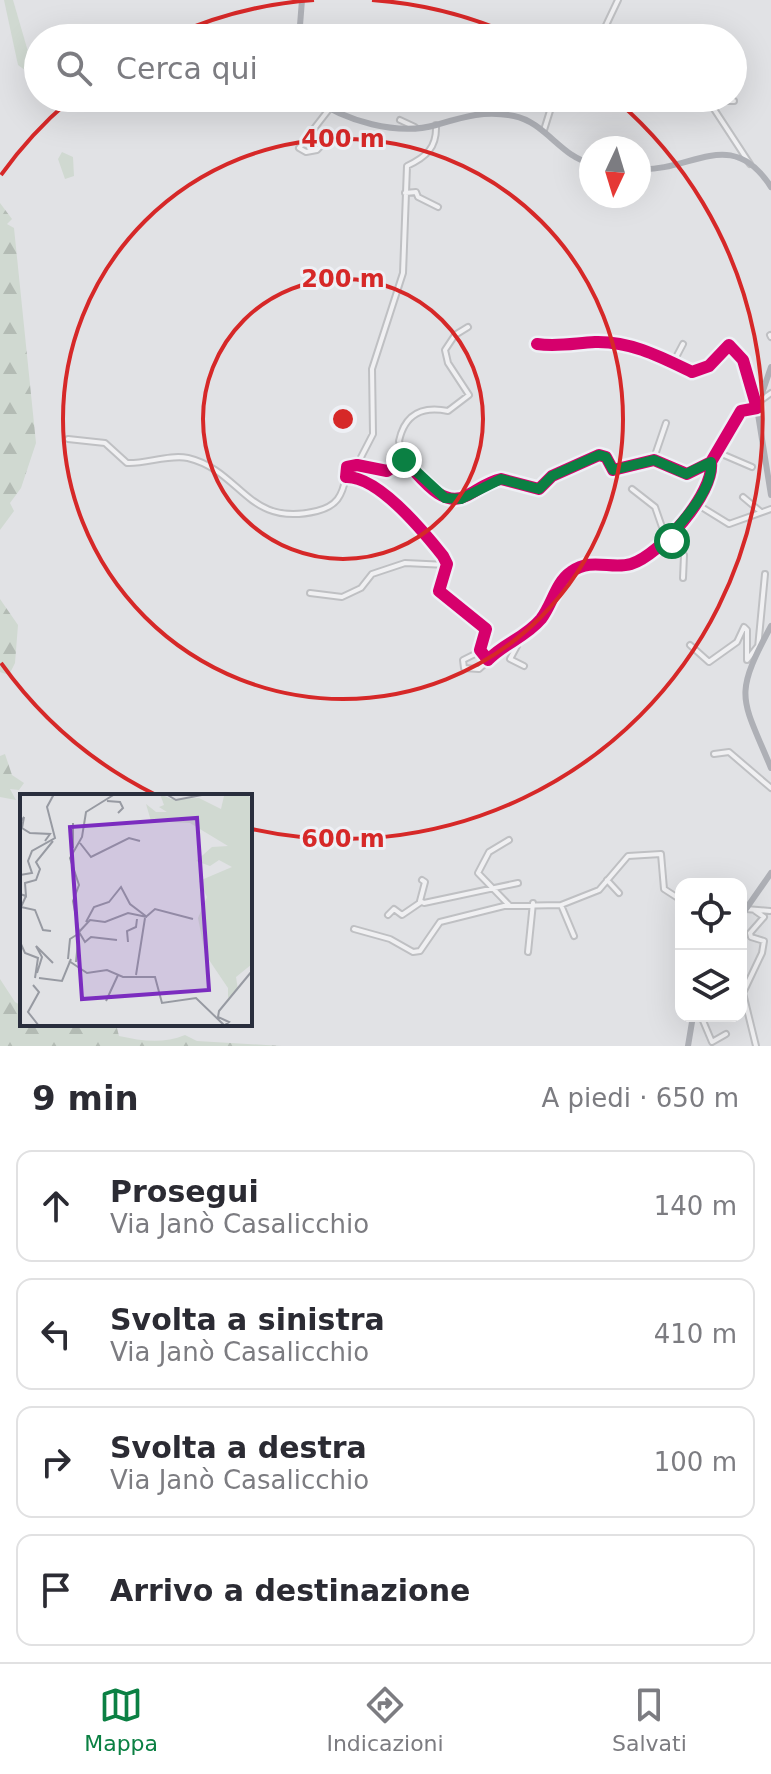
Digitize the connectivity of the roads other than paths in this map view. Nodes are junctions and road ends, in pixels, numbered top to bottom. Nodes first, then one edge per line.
1 (302, 0) edge
2 (618, 0) edge
3 (300, 24) edge
4 (607, 24) edge
5 (327, 112) edge
6 (343, 112) edge
7 (550, 112) edge
8 (716, 112) edge
9 (479, 113) joint
10 (400, 120) dead end
11 (436, 125) junction
12 (417, 128) junction
13 (544, 130) junction
14 (330, 136) dead end
15 (579, 156) edge
16 (752, 166) junction
17 (651, 169) edge
18 (771, 187) edge
19 (405, 193) junction
20 (438, 207) dead end
21 (468, 327) dead end
22 (537, 344) dead end
23 (683, 344) dead end
24 (673, 363) junction
25 (771, 367) edge
26 (771, 393) edge
27 (758, 405) junction
28 (666, 423) dead end
29 (68, 439) dead end
30 (717, 452) junction
31 (404, 460) junction
32 (653, 461) junction
33 (711, 462) junction
34 (357, 465) junction
35 (752, 467) dead end
36 (346, 477) junction
37 (632, 489) dead end
38 (771, 495) edge
39 (743, 497) dead end
40 (695, 503) junction
41 (771, 509) edge
42 (761, 512) junction
43 (672, 533) junction
44 (667, 539) junction
45 (447, 565) junction
46 (765, 574) dead end
47 (683, 578) dead end
48 (310, 593) dead end
49 (771, 626) edge
50 (690, 645) dead end
51 (503, 647) junction
52 (758, 648) junction
53 (481, 651) junction
54 (490, 658) junction
55 (524, 666) dead end
56 (714, 754) dead end
57 (770, 765) edge
58 (771, 788) edge
59 (509, 840) dead end
60 (771, 873) edge
61 (422, 880) dead end
62 (607, 880) junction
63 (518, 883) dead end
64 (489, 889) junction
65 (619, 893) dead end
66 (675, 896) edge
67 (421, 902) junction
68 (533, 903) junction
69 (509, 905) junction
70 (561, 905) junction
71 (747, 906) edge
72 (754, 910) junction
73 (747, 911) edge
74 (770, 911) edge
75 (388, 915) dead end
76 (354, 929) dead end
77 (574, 936) dead end
78 (528, 952) dead end
79 (692, 1022) edge
80 (704, 1022) edge
81 (726, 1034) dead end
82 (688, 1046) edge
83 (756, 1046) edge

1 - 3 main road
2 - 4 street
5 - 14 street
6 - 12 main road
7 - 13 street
8 - 16 street
9 - 11 main road
9 - 13 main road
10 - 12 street
11 - 12 main road
11 - 19 street
13 - 15 main road
16 - 17 main road
16 - 18 main road
19 - 20 street
19 - 34 street
21 - 31 street
22 - 24 street
23 - 24 street
24 - 27 street
25 - 27 main road
26 - 27 street
27 - 30 street
27 - 38 main road
28 - 32 street
29 - 36 street
30 - 33 street
30 - 35 street
31 - 32 street
31 - 34 street
32 - 33 street
33 - 40 street
34 - 36 street
36 - 45 street
37 - 43 street
39 - 42 street
40 - 42 street
40 - 43 street
41 - 42 street
43 - 44 street
44 - 47 street
44 - 51 street
45 - 48 street
45 - 53 street
46 - 52 street
49 - 52 main road
50 - 52 street
51 - 54 street
51 - 55 street
52 - 57 main road
53 - 54 street
53 - 54 street
56 - 58 street
59 - 64 street
60 - 71 main road
61 - 67 street
62 - 65 street
62 - 66 street
62 - 70 street
63 - 64 street
64 - 67 street
64 - 69 street
67 - 75 street
68 - 69 street
68 - 70 street
68 - 78 street
69 - 76 street
70 - 77 street
72 - 73 street
72 - 74 street
72 - 83 street
79 - 82 main road
80 - 81 street

